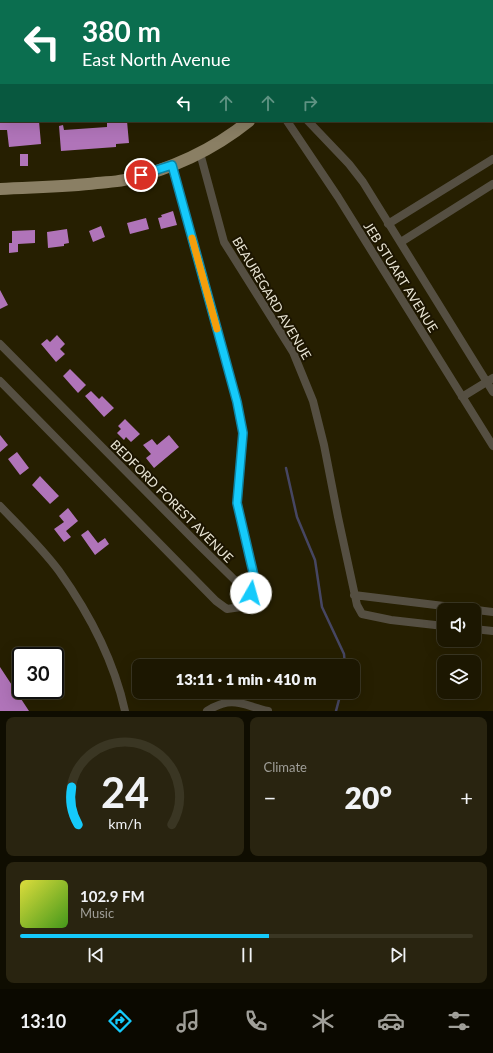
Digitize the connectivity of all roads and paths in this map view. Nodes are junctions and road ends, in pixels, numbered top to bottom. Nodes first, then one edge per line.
1 (248, 122) edge
2 (288, 122) edge
3 (309, 122) edge
4 (200, 153) junction
5 (493, 158) edge
6 (172, 165) junction
7 (493, 184) edge
8 (0, 189) edge
9 (388, 224) junction
10 (401, 242) junction
11 (0, 344) edge
12 (490, 380) edge
13 (0, 381) edge
14 (493, 392) edge
15 (462, 397) junction
16 (493, 446) edge
17 (0, 506) edge
18 (250, 595) junction
19 (354, 595) junction
20 (493, 612) edge
21 (437, 625) edge
22 (481, 630) edge
23 (493, 631) edge
24 (125, 711) edge
25 (207, 711) edge
26 (268, 711) edge

1 - 4 main road
2 - 15 street, JEB STUART AVENUE
3 - 9 street, JEB STUART AVENUE
4 - 6 main road
4 - 19 street, BEAUREGARD AVENUE
5 - 9 street
6 - 8 main road
6 - 18 street
7 - 10 street
9 - 10 street, JEB STUART AVENUE
10 - 12 street, JEB STUART AVENUE
11 - 18 street, BEDFORD FOREST AVENUE
12 - 14 street, JEB STUART AVENUE
12 - 15 street
13 - 18 street
15 - 16 street, JEB STUART AVENUE
17 - 24 street
19 - 20 street
19 - 21 street, BEAUREGARD AVENUE
22 - 23 street
25 - 26 street

